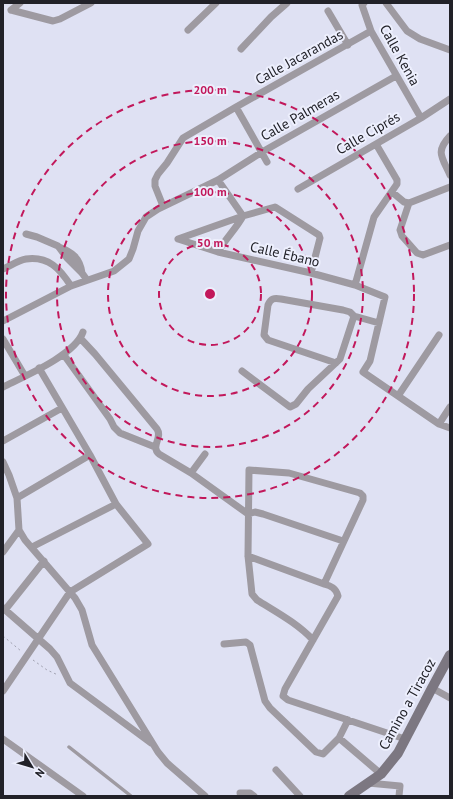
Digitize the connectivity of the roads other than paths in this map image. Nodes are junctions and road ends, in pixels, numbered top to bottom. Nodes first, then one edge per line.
1 (20, 3) edge
2 (92, 3) edge
3 (216, 3) edge
4 (287, 3) edge
5 (386, 3) edge
6 (362, 4) edge
7 (328, 11) dead end
8 (188, 30) dead end
9 (371, 31) junction
10 (348, 45) junction
11 (241, 49) dead end
12 (450, 50) edge
13 (396, 76) junction
14 (450, 99) edge
15 (236, 107) junction
16 (421, 118) junction
17 (450, 136) edge
18 (376, 144) junction
19 (262, 152) junction
20 (267, 162) dead end
21 (450, 175) edge
22 (218, 180) junction
23 (450, 187) edge
24 (298, 189) dead end
25 (392, 192) junction
26 (409, 204) junction
27 (163, 206) junction
28 (243, 216) junction
29 (26, 234) dead end
30 (450, 245) edge
31 (218, 252) junction
32 (3, 269) edge
33 (311, 273) junction
34 (87, 280) junction
35 (355, 285) junction
36 (72, 286) junction
37 (354, 316) junction
38 (3, 320) edge
39 (379, 323) junction
40 (439, 335) dead end
41 (3, 339) edge
42 (64, 354) junction
43 (336, 363) junction
44 (39, 368) junction
45 (242, 371) dead end
46 (25, 376) junction
47 (3, 388) edge
48 (398, 396) junction
49 (450, 407) edge
50 (62, 408) junction
51 (439, 424) junction
52 (450, 428) edge
53 (3, 441) edge
54 (155, 447) junction
55 (204, 454) dead end
56 (90, 455) junction
57 (3, 464) edge
58 (191, 473) junction
59 (17, 498) junction
60 (116, 504) junction
61 (248, 514) junction
62 (19, 530) junction
63 (344, 541) junction
64 (32, 547) junction
65 (3, 552) edge
66 (248, 556) junction
67 (44, 561) junction
68 (324, 584) junction
69 (70, 592) junction
70 (4, 609) edge
71 (39, 639) junction
72 (313, 640) junction
73 (224, 644) dead end
74 (450, 655) edge
75 (432, 688) junction
76 (3, 691) edge
77 (449, 697) edge
78 (348, 720) junction
79 (339, 738) junction
80 (3, 739) edge
81 (405, 740) junction
82 (154, 746) junction
83 (69, 747) dead end
84 (276, 770) dead end
85 (381, 774) junction
86 (368, 783) junction
87 (240, 793) dead end
88 (83, 796) edge
89 (131, 796) edge
90 (205, 796) edge
91 (254, 796) edge
92 (300, 796) edge
93 (350, 796) edge
94 (399, 796) edge

1 - 2 street
3 - 8 street
4 - 11 street
5 - 12 street
6 - 9 street, Calle Kenia
7 - 10 street
9 - 10 street, Calle Jacarandas
9 - 13 street, Calle Kenia
10 - 15 street, Calle Jacarandas
13 - 16 street, Calle Kenia
13 - 19 street, Calle Palmeras
14 - 16 street, Calle Ciprés
15 - 19 street
15 - 27 street, Calle Jacarandas
16 - 18 street, Calle Ciprés
17 - 21 street
18 - 24 street, Calle Ciprés
18 - 25 street
19 - 20 street
19 - 22 street, Calle Palmeras
22 - 27 street, Calle Palmeras
22 - 28 street
23 - 26 street
25 - 26 street
25 - 35 street
26 - 30 street
27 - 34 street, Calle Palmeras
28 - 31 street
28 - 31 street, Calle Ébano
28 - 33 street
29 - 34 street
31 - 33 street, Calle Ébano
32 - 36 street
33 - 35 street, Calle Ébano
34 - 36 street, Calle Palmeras
35 - 39 street, Calle Ébano
36 - 38 street, Calle Palmeras
37 - 39 street
37 - 43 street
37 - 43 street
39 - 48 street
40 - 48 street
41 - 46 street
42 - 44 street
42 - 54 street
42 - 54 street
43 - 45 street
44 - 46 street
44 - 50 street
46 - 47 street
48 - 51 street
49 - 51 street
50 - 53 street
50 - 56 street
51 - 52 street
54 - 58 street
55 - 58 street
56 - 59 street
56 - 60 street
57 - 59 street
58 - 61 street
59 - 62 street
60 - 64 street
60 - 69 street
61 - 63 street
61 - 63 street
61 - 66 street
62 - 64 street
62 - 65 street
63 - 68 street
64 - 67 street
66 - 68 street
66 - 72 street
67 - 69 street
67 - 70 street
68 - 72 street
69 - 71 street
69 - 82 street
70 - 71 street
71 - 76 street
71 - 82 street
72 - 78 street
73 - 79 street
74 - 75 street, Camino a Tiracoz
75 - 77 street
75 - 81 street, Camino a Tiracoz
78 - 79 street
78 - 81 street
79 - 85 street
80 - 88 street
81 - 85 street, Camino a Tiracoz
82 - 90 street
83 - 89 lane
84 - 92 street
85 - 86 street, Camino a Tiracoz
86 - 93 street, Camino a Tiracoz
86 - 94 street
87 - 91 street

